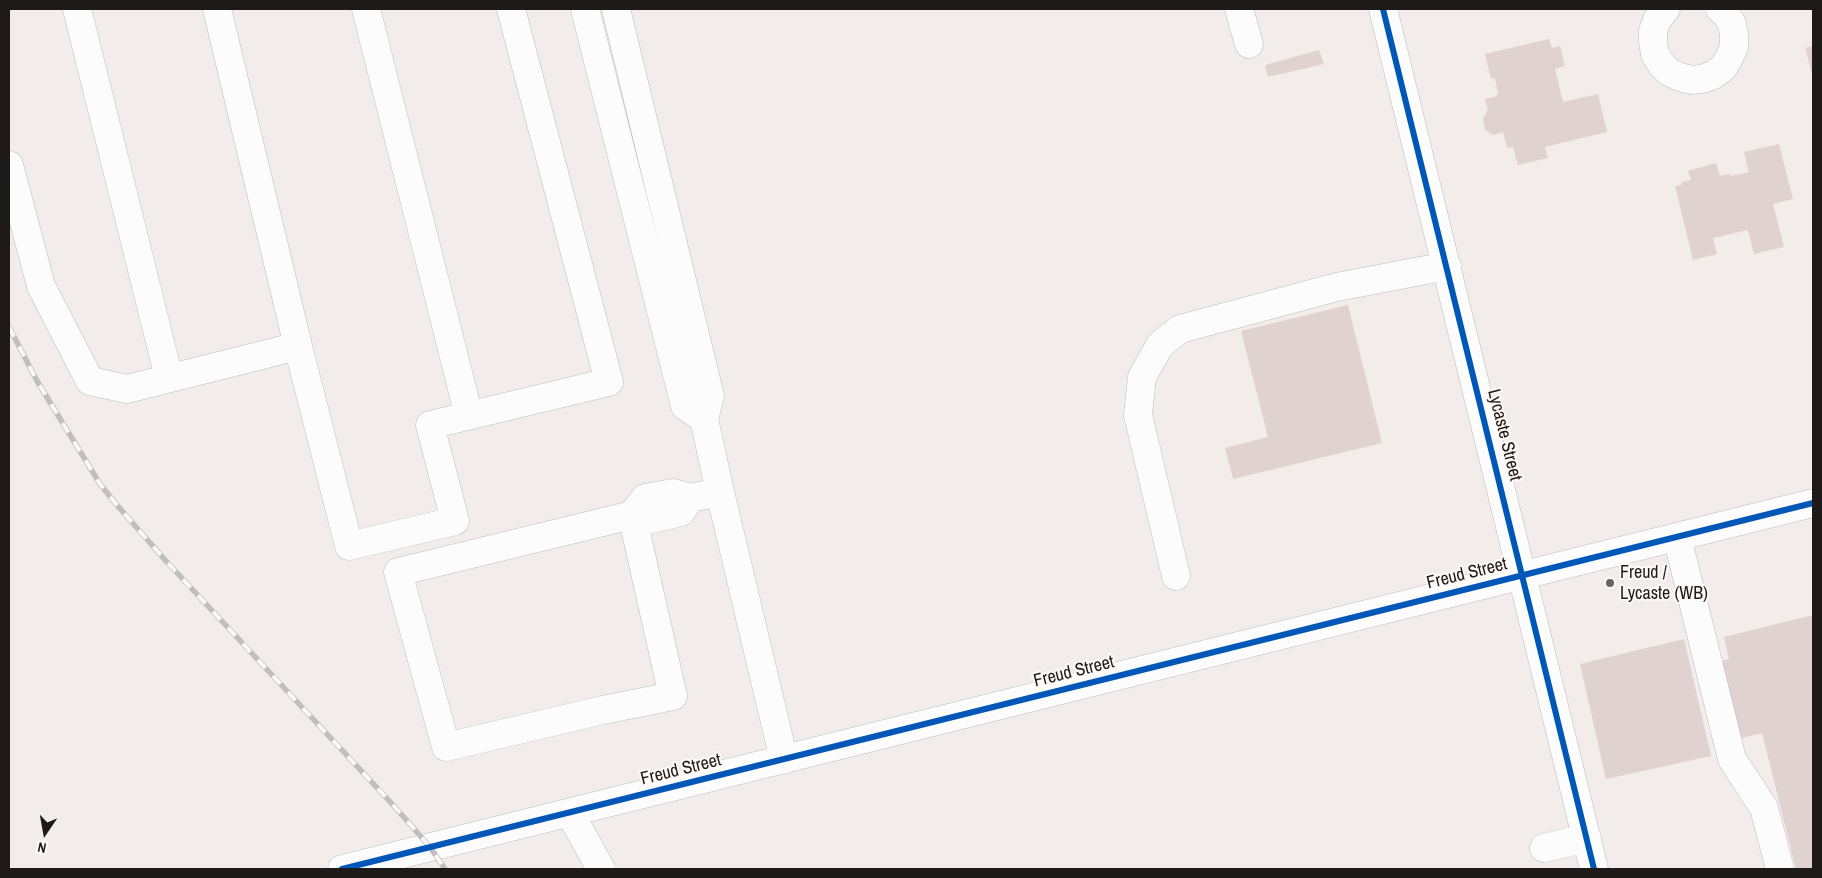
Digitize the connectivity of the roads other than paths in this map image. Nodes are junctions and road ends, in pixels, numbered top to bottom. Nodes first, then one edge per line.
1 (77, 9) edge
2 (217, 9) edge
3 (366, 9) edge
4 (511, 9) edge
5 (586, 9) edge
6 (616, 9) edge
7 (1239, 9) edge
8 (1383, 9) edge
9 (1666, 9) edge
10 (1720, 9) edge
11 (1249, 44) dead end
12 (9, 165) edge
13 (1446, 266) junction
14 (298, 346) junction
15 (169, 378) junction
16 (469, 416) junction
17 (704, 419) junction
18 (720, 492) junction
19 (1813, 503) edge
20 (632, 514) junction
21 (1677, 537) junction
22 (1523, 575) junction
23 (1176, 576) dead end
24 (784, 760) junction
25 (570, 813) junction
26 (1587, 838) junction
27 (1544, 848) dead end
28 (342, 869) edge
29 (601, 869) edge
30 (1594, 869) edge
31 (1780, 869) edge

1 - 15 street
2 - 14 street
3 - 16 street
4 - 16 street
5 - 17 street
6 - 17 street
7 - 11 street
8 - 13 street, Lycaste Street
9 - 10 street
12 - 15 street
13 - 22 street, Lycaste Street
13 - 23 street
14 - 15 street
14 - 16 street
17 - 18 street
18 - 20 street
18 - 24 street
19 - 21 street, Freud Street
20 - 20 street
21 - 22 street, Freud Street
21 - 31 street
22 - 24 street, Freud Street
22 - 26 street, Lycaste Street
24 - 25 street, Freud Street
25 - 28 street, Freud Street
25 - 29 street
26 - 27 street
26 - 30 street, Lycaste Street

